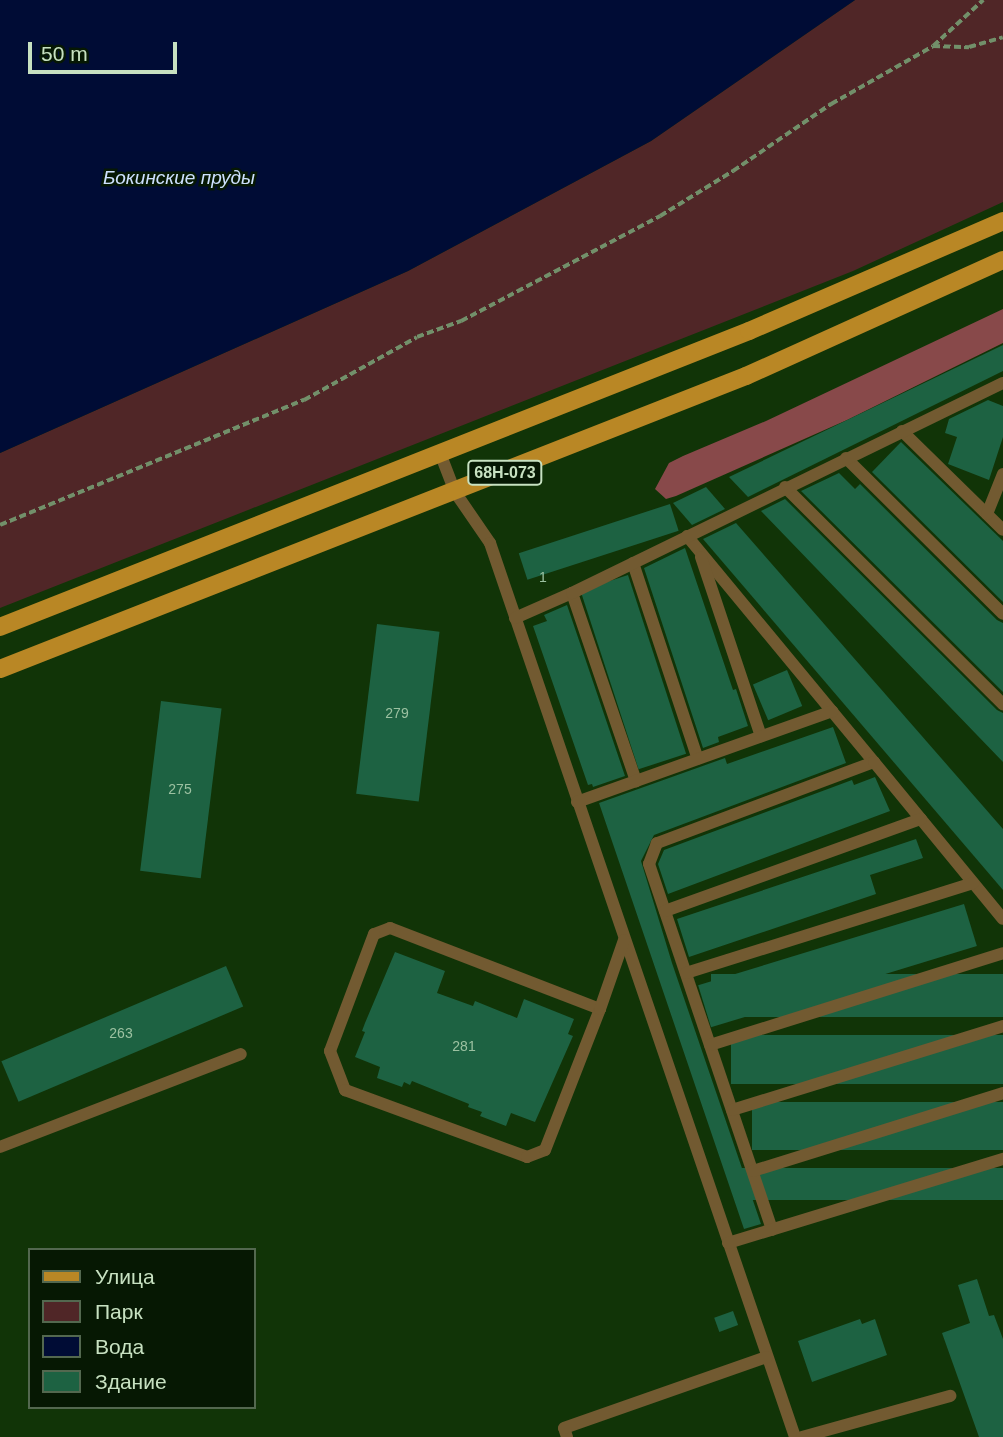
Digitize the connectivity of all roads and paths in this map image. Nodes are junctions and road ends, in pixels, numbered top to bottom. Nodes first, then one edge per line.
1 (982, 0) edge
2 (1003, 37) edge
3 (933, 46) junction
4 (1003, 221) edge
5 (1003, 260) edge
6 (1003, 383) edge
7 (902, 431) junction
8 (440, 453) junction
9 (846, 458) junction
10 (1003, 474) edge
11 (785, 488) junction
12 (455, 492) junction
13 (987, 514) junction
14 (0, 525) edge
15 (1003, 530) edge
16 (687, 536) junction
17 (699, 551) junction
18 (633, 563) junction
19 (572, 593) junction
20 (1003, 614) edge
21 (515, 618) junction
22 (0, 627) edge
23 (0, 669) edge
24 (1003, 704) edge
25 (832, 711) junction
26 (761, 736) junction
27 (698, 759) junction
28 (874, 762) junction
29 (636, 781) junction
30 (577, 802) junction
31 (921, 819) junction
32 (973, 883) junction
33 (665, 911) junction
34 (1003, 919) edge
35 (624, 940) junction
36 (1003, 953) edge
37 (686, 973) junction
38 (600, 1009) junction
39 (1003, 1026) edge
40 (710, 1045) junction
41 (241, 1054) dead end
42 (1003, 1093) edge
43 (732, 1110) junction
44 (0, 1147) edge
45 (1003, 1159) edge
46 (753, 1171) junction
47 (772, 1230) junction
48 (728, 1243) junction
49 (767, 1357) junction
50 (950, 1396) dead end
51 (567, 1437) edge
52 (794, 1437) edge
53 (803, 1437) edge

1 - 3 path
2 - 3 path
3 - 14 path
4 - 8 main road, 68Н-073
5 - 12 main road, 68Н-073
6 - 7 lane
7 - 9 lane
7 - 13 lane
8 - 12 lane
8 - 22 main road, 68Н-073
9 - 11 lane
9 - 20 lane
10 - 13 lane
11 - 16 lane
11 - 24 lane
12 - 21 lane
12 - 23 main road, 68Н-073
13 - 15 lane
16 - 17 lane
16 - 18 lane
17 - 25 lane
17 - 26 lane
18 - 19 lane
18 - 27 lane
19 - 21 lane
19 - 29 lane
21 - 30 lane
25 - 26 lane
25 - 28 lane
26 - 27 lane
27 - 29 lane
28 - 31 lane
28 - 33 lane
29 - 30 lane
30 - 35 lane
31 - 32 lane
31 - 33 lane
32 - 34 lane
32 - 37 lane
33 - 37 lane
35 - 38 lane
35 - 48 lane
36 - 40 lane
37 - 40 lane
38 - 38 lane
39 - 43 lane
40 - 43 lane
41 - 44 lane
42 - 46 lane
43 - 46 lane
45 - 47 lane
46 - 47 lane
47 - 48 lane
48 - 49 lane
49 - 51 lane
49 - 52 lane
50 - 53 lane

